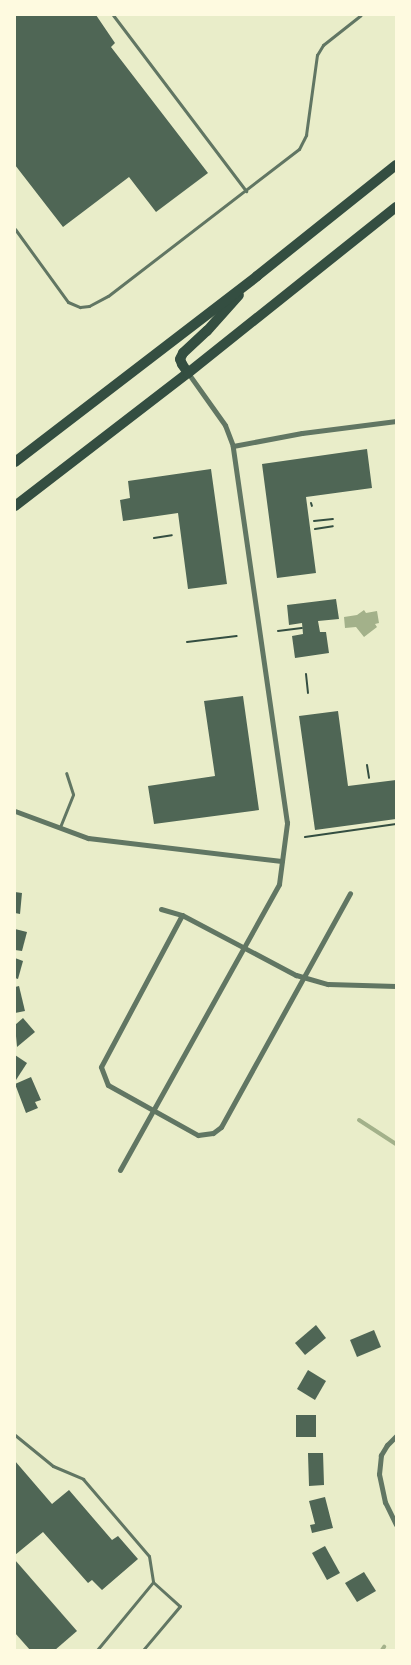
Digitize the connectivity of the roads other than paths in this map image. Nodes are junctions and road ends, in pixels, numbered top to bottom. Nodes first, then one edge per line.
1 (113, 15) edge
2 (361, 15) edge
3 (396, 165) edge
4 (246, 191) junction
5 (396, 207) edge
6 (15, 229) edge
7 (257, 276) junction
8 (188, 373) junction
9 (396, 420) edge
10 (233, 446) junction
11 (15, 462) edge
12 (15, 506) edge
13 (66, 773) dead end
14 (15, 811) edge
15 (60, 827) junction
16 (282, 861) junction
17 (350, 894) dead end
18 (161, 909) dead end
19 (182, 915) junction
20 (244, 948) junction
21 (304, 977) junction
22 (396, 986) edge
23 (154, 1111) junction
24 (120, 1170) dead end
25 (15, 1435) edge
26 (396, 1436) edge
27 (396, 1525) edge
28 (154, 1582) junction
29 (97, 1650) edge
30 (143, 1650) edge

1 - 4 lane
2 - 4 lane
3 - 7 main road
4 - 6 lane
5 - 8 main road
7 - 8 main road
7 - 11 main road
8 - 10 street
8 - 12 main road
9 - 10 street
10 - 16 street
13 - 15 lane
14 - 15 street
15 - 16 street
16 - 20 street
17 - 21 street
18 - 19 street
19 - 20 street
19 - 23 street
20 - 21 street
20 - 23 street
21 - 22 street
21 - 23 street
23 - 24 street
25 - 28 lane
26 - 27 street
28 - 29 lane
28 - 30 lane

